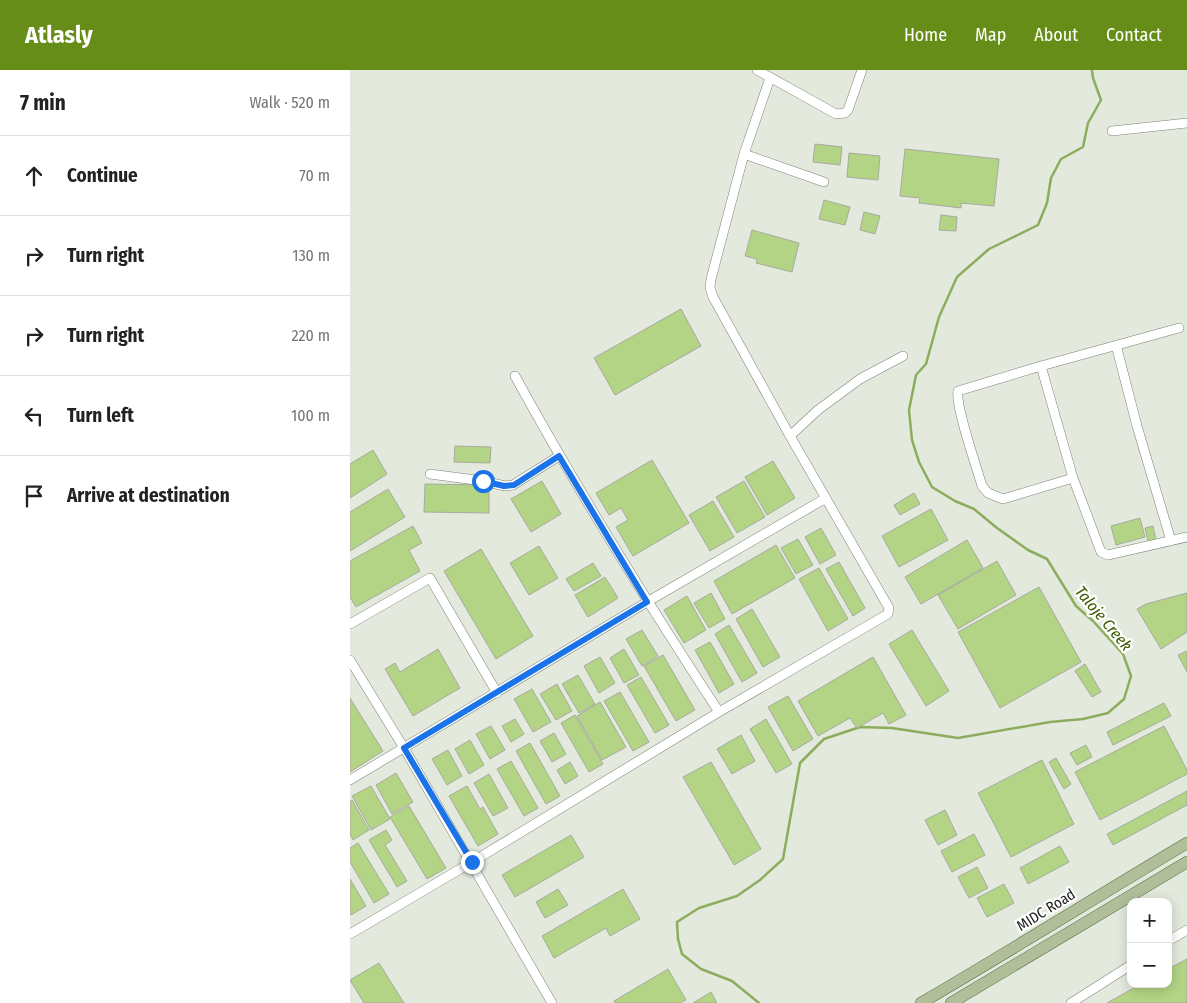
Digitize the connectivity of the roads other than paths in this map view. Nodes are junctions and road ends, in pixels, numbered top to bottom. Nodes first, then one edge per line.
1 (756, 70) edge
2 (862, 70) edge
3 (770, 78) junction
4 (1187, 123) edge
5 (1112, 131) dead end
6 (744, 154) junction
7 (824, 182) dead end
8 (1179, 328) dead end
9 (1116, 345) junction
10 (903, 356) dead end
11 (1041, 366) junction
12 (515, 376) dead end
13 (790, 436) junction
14 (559, 456) junction
15 (430, 474) dead end
16 (1074, 478) junction
17 (826, 498) junction
18 (1187, 537) edge
19 (1171, 542) junction
20 (647, 602) junction
21 (350, 624) edge
22 (350, 660) edge
23 (497, 692) junction
24 (719, 712) junction
25 (404, 748) junction
26 (350, 780) edge
27 (1187, 843) edge
28 (472, 862) junction
29 (1187, 862) edge
30 (1187, 930) edge
31 (350, 934) edge
32 (1172, 939) edge
33 (1127, 968) edge
34 (552, 1003) edge
35 (921, 1003) edge
36 (951, 1003) edge
37 (1071, 1003) edge

1 - 3 lane
2 - 3 lane
3 - 6 lane
4 - 5 lane
6 - 7 lane
6 - 13 lane
8 - 9 lane
9 - 11 lane
9 - 19 lane
10 - 13 lane
11 - 16 lane
11 - 16 lane
12 - 14 lane
13 - 17 lane
14 - 15 lane
14 - 20 lane
16 - 19 lane
17 - 20 lane
17 - 24 lane
18 - 19 lane
20 - 23 lane
20 - 24 lane
21 - 23 lane
22 - 25 lane
23 - 25 lane
24 - 28 lane
25 - 26 lane
25 - 28 lane
27 - 35 main road, MIDC Road
28 - 31 lane
28 - 34 lane
29 - 36 main road, MIDC Road
30 - 32 lane
33 - 37 lane

